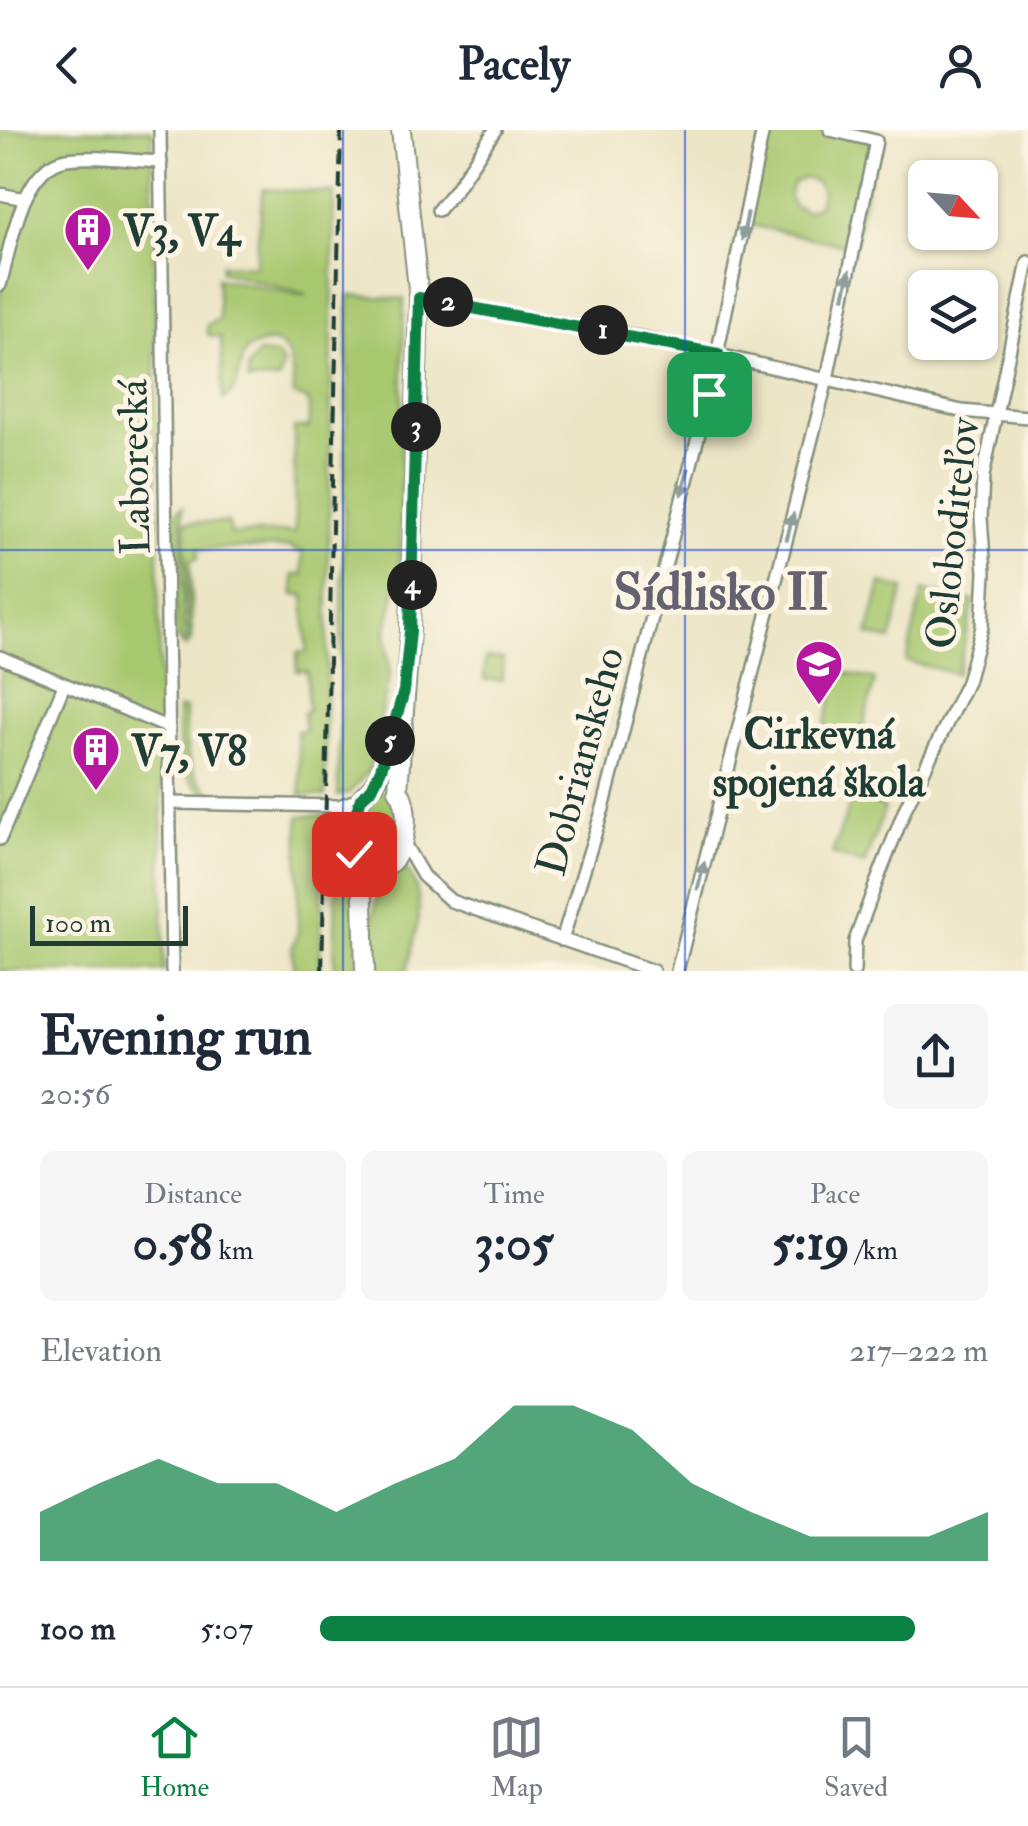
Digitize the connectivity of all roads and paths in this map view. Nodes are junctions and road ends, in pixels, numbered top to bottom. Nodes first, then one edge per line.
1 (160, 130) edge
2 (401, 130) edge
3 (495, 130) edge
4 (764, 130) edge
5 (830, 130) edge
6 (161, 162) junction
7 (0, 194) edge
8 (25, 199) junction
9 (438, 210) dead end
10 (1028, 262) edge
11 (0, 284) edge
12 (419, 298) junction
13 (718, 354) junction
14 (827, 379) junction
15 (993, 414) junction
16 (1028, 417) edge
17 (0, 656) edge
18 (64, 685) junction
19 (404, 691) junction
20 (169, 728) junction
21 (398, 790) junction
22 (359, 798) junction
23 (170, 803) junction
24 (0, 839) edge
25 (402, 840) junction
26 (377, 866) junction
27 (420, 871) junction
28 (562, 940) junction
29 (172, 971) edge
30 (365, 971) edge
31 (653, 971) edge
32 (677, 971) edge
33 (854, 971) edge

1 - 6 street, Laborecká
2 - 12 main road
3 - 9 street
4 -> 13 street, Dobrianskeho
14 -> 5 street
6 - 8 street
6 - 20 street, Laborecká
7 - 8 street
8 - 11 street
10 - 15 street, Osloboditeľov
12 - 13 street
12 - 19 main road
13 - 14 street
13 -> 28 street, Dobrianskeho
14 - 15 street
32 -> 14 street
15 - 16 street
15 - 33 street, Osloboditeľov
17 - 18 street
18 - 20 street
18 - 24 street
19 - 21 main road
19 - 22 main road
20 - 23 street, Laborecká
21 - 22 main road
21 - 25 main road
22 - 23 street
22 - 26 main road
23 - 29 street, Laborecká
25 - 26 main road
25 - 27 street
26 - 27 street
26 - 30 main road
27 - 28 street
28 - 31 street

